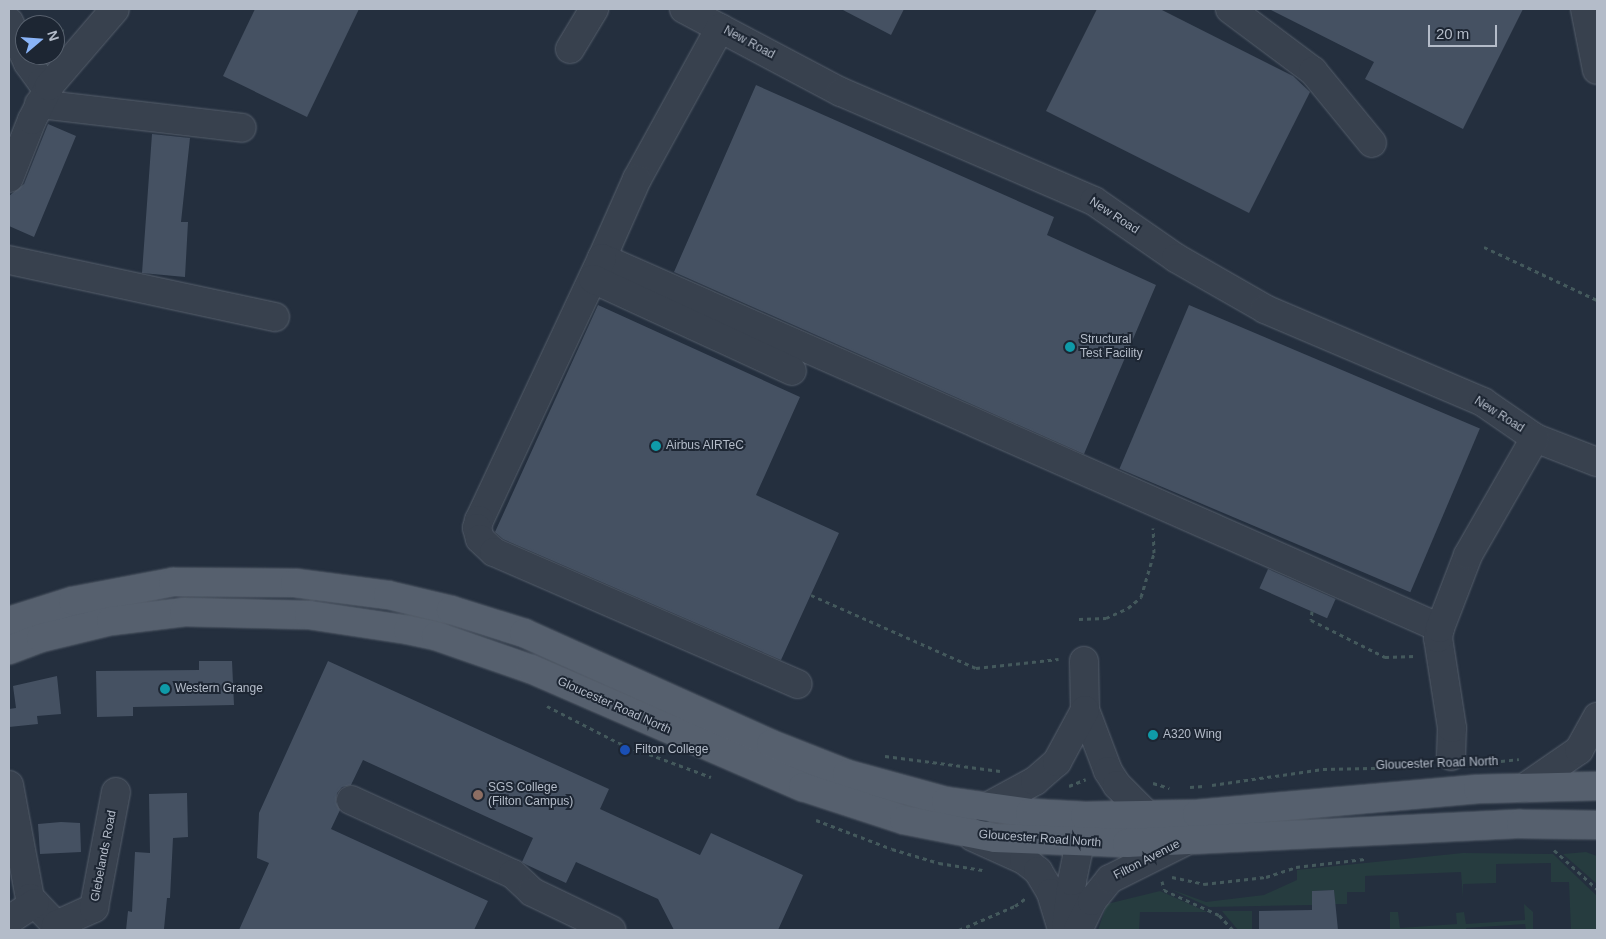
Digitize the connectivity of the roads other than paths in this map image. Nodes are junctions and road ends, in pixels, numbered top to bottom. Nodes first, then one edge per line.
1 (10, 9) edge
2 (115, 9) edge
3 (594, 9) edge
4 (684, 9) edge
5 (1230, 9) edge
6 (1585, 9) edge
7 (9, 22) edge
8 (720, 28) junction
9 (570, 50) dead end
10 (1597, 70) edge
11 (44, 95) junction
12 (242, 128) dead end
13 (1372, 143) dead end
14 (9, 178) edge
15 (9, 260) edge
16 (598, 268) junction
17 (275, 317) dead end
18 (792, 371) dead end
19 (1535, 438) junction
20 (1597, 462) edge
21 (9, 621) edge
22 (1440, 628) junction
23 (9, 650) edge
24 (1075, 660) road end
25 (797, 684) dead end
26 (1085, 710) junction
27 (1597, 717) edge
28 (1440, 761) road end
29 (9, 786) edge
30 (1597, 786) edge
31 (1524, 788) junction
32 (116, 792) dead end
33 (351, 800) dead end
34 (985, 808) junction
35 (1148, 816) junction
36 (1597, 825) edge
37 (1084, 829) junction
38 (965, 833) junction
39 (1186, 841) junction
40 (35, 903) junction
41 (9, 920) edge
42 (56, 928) edge
43 (611, 930) edge
44 (1062, 930) edge
45 (1066, 930) edge
46 (1078, 930) edge

1 - 7 street
2 - 11 street
3 - 9 street
4 - 8 street, New Road
5 - 13 street
6 - 10 street
7 - 11 street
8 - 16 street
8 - 19 street, New Road
11 - 12 street
11 - 14 street
15 - 17 street
16 - 18 street
16 - 22 street
16 - 25 street
19 - 20 street, New Road
19 - 22 street
21 - 34 main road, Gloucester Road North
22 - 28 street
23 - 38 main road, Gloucester Road North
24 - 26 street
26 - 34 street
26 - 35 street
27 - 31 street
29 - 40 street, Glebelands Road
30 - 31 main road
31 - 35 main road
32 - 42 street, Glebelands Road
33 - 43 street
34 - 37 main road, Gloucester Road North
35 - 37 main road
36 - 39 main road, Gloucester Road North
37 - 38 main road, Gloucester Road North
37 - 39 main road, Gloucester Road North
37 - 45 street
38 - 44 street
39 - 46 street, Filton Avenue
40 - 41 street
40 - 42 street, Glebelands Road

